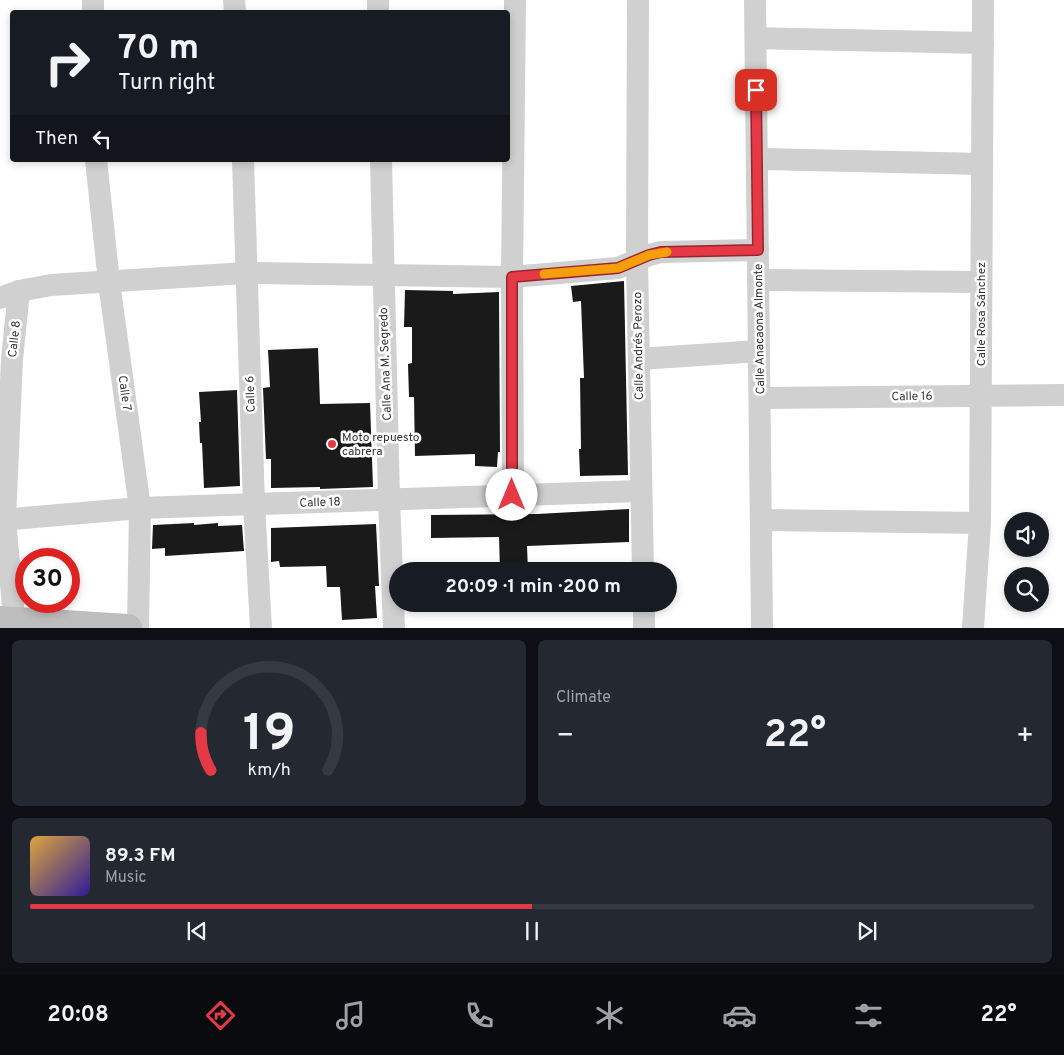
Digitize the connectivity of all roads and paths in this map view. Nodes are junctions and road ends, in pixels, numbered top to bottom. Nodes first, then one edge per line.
1 (515, 0) edge
2 (638, 0) edge
3 (755, 0) edge
4 (983, 0) edge
5 (756, 38) junction
6 (983, 43) junction
7 (757, 159) junction
8 (96, 162) edge
9 (242, 162) edge
10 (381, 162) edge
11 (982, 164) junction
12 (758, 250) junction
13 (637, 260) junction
14 (246, 273) junction
15 (383, 274) junction
16 (512, 277) junction
17 (758, 280) junction
18 (109, 282) junction
19 (981, 282) junction
20 (10, 294) edge
21 (759, 351) junction
22 (639, 359) junction
23 (980, 395) junction
24 (1064, 395) edge
25 (760, 398) junction
26 (640, 491) junction
27 (512, 495) junction
28 (389, 499) junction
29 (254, 504) junction
30 (140, 508) junction
31 (2, 520) edge
32 (761, 520) junction
33 (980, 523) junction
34 (643, 562) edge
35 (644, 612) edge
36 (10, 623) edge
37 (128, 628) edge
38 (138, 628) edge
39 (261, 628) edge
40 (394, 628) edge
41 (644, 628) edge
42 (762, 628) edge
43 (973, 628) edge

1 - 16 street
2 - 13 street, Calle Andrés Perozo
3 - 5 street, Calle Anacaona Almonte
4 - 6 street, Calle Rosa Sánchez
5 - 6 street
5 - 7 street, Calle Anacaona Almonte
6 - 11 street, Calle Rosa Sánchez
7 - 11 street
7 - 12 street, Calle Anacaona Almonte
8 - 18 street, Calle 7
9 - 14 street, Calle 6
10 - 15 street, Calle Ana M. Segredo
11 - 19 street, Calle Rosa Sánchez
12 - 13 street
12 - 17 street, Calle Anacaona Almonte
13 - 16 street
13 - 22 street, Calle Andrés Perozo
14 - 15 street
14 - 18 street
14 - 29 street, Calle 6
15 - 16 street
15 - 28 street, Calle Ana M. Segredo
16 - 27 street
17 - 19 street
17 - 21 street, Calle Anacaona Almonte
18 - 20 street
18 - 30 street, Calle 7
19 - 23 street, Calle Rosa Sánchez
20 - 31 street, Calle 8
21 - 22 street
21 - 25 street, Calle Anacaona Almonte
22 - 26 street, Calle Andrés Perozo
23 - 24 street, Calle 16
23 - 25 street, Calle 16
23 - 33 street, Calle Rosa Sánchez
25 - 32 street, Calle Anacaona Almonte
26 - 27 street, Calle 18
26 - 34 street, Calle Andrés Perozo
27 - 28 street, Calle 18
28 - 29 street, Calle 18
28 - 40 street, Calle Ana M. Segredo
29 - 30 street, Calle 18
29 - 39 street, Calle 6
30 - 31 street, Calle 18
30 - 38 street, Calle 7
31 - 36 street, Calle 8
32 - 33 street
32 - 42 street, Calle Anacaona Almonte
33 - 43 street, Calle Rosa Sánchez
35 - 41 street
36 - 37 street

